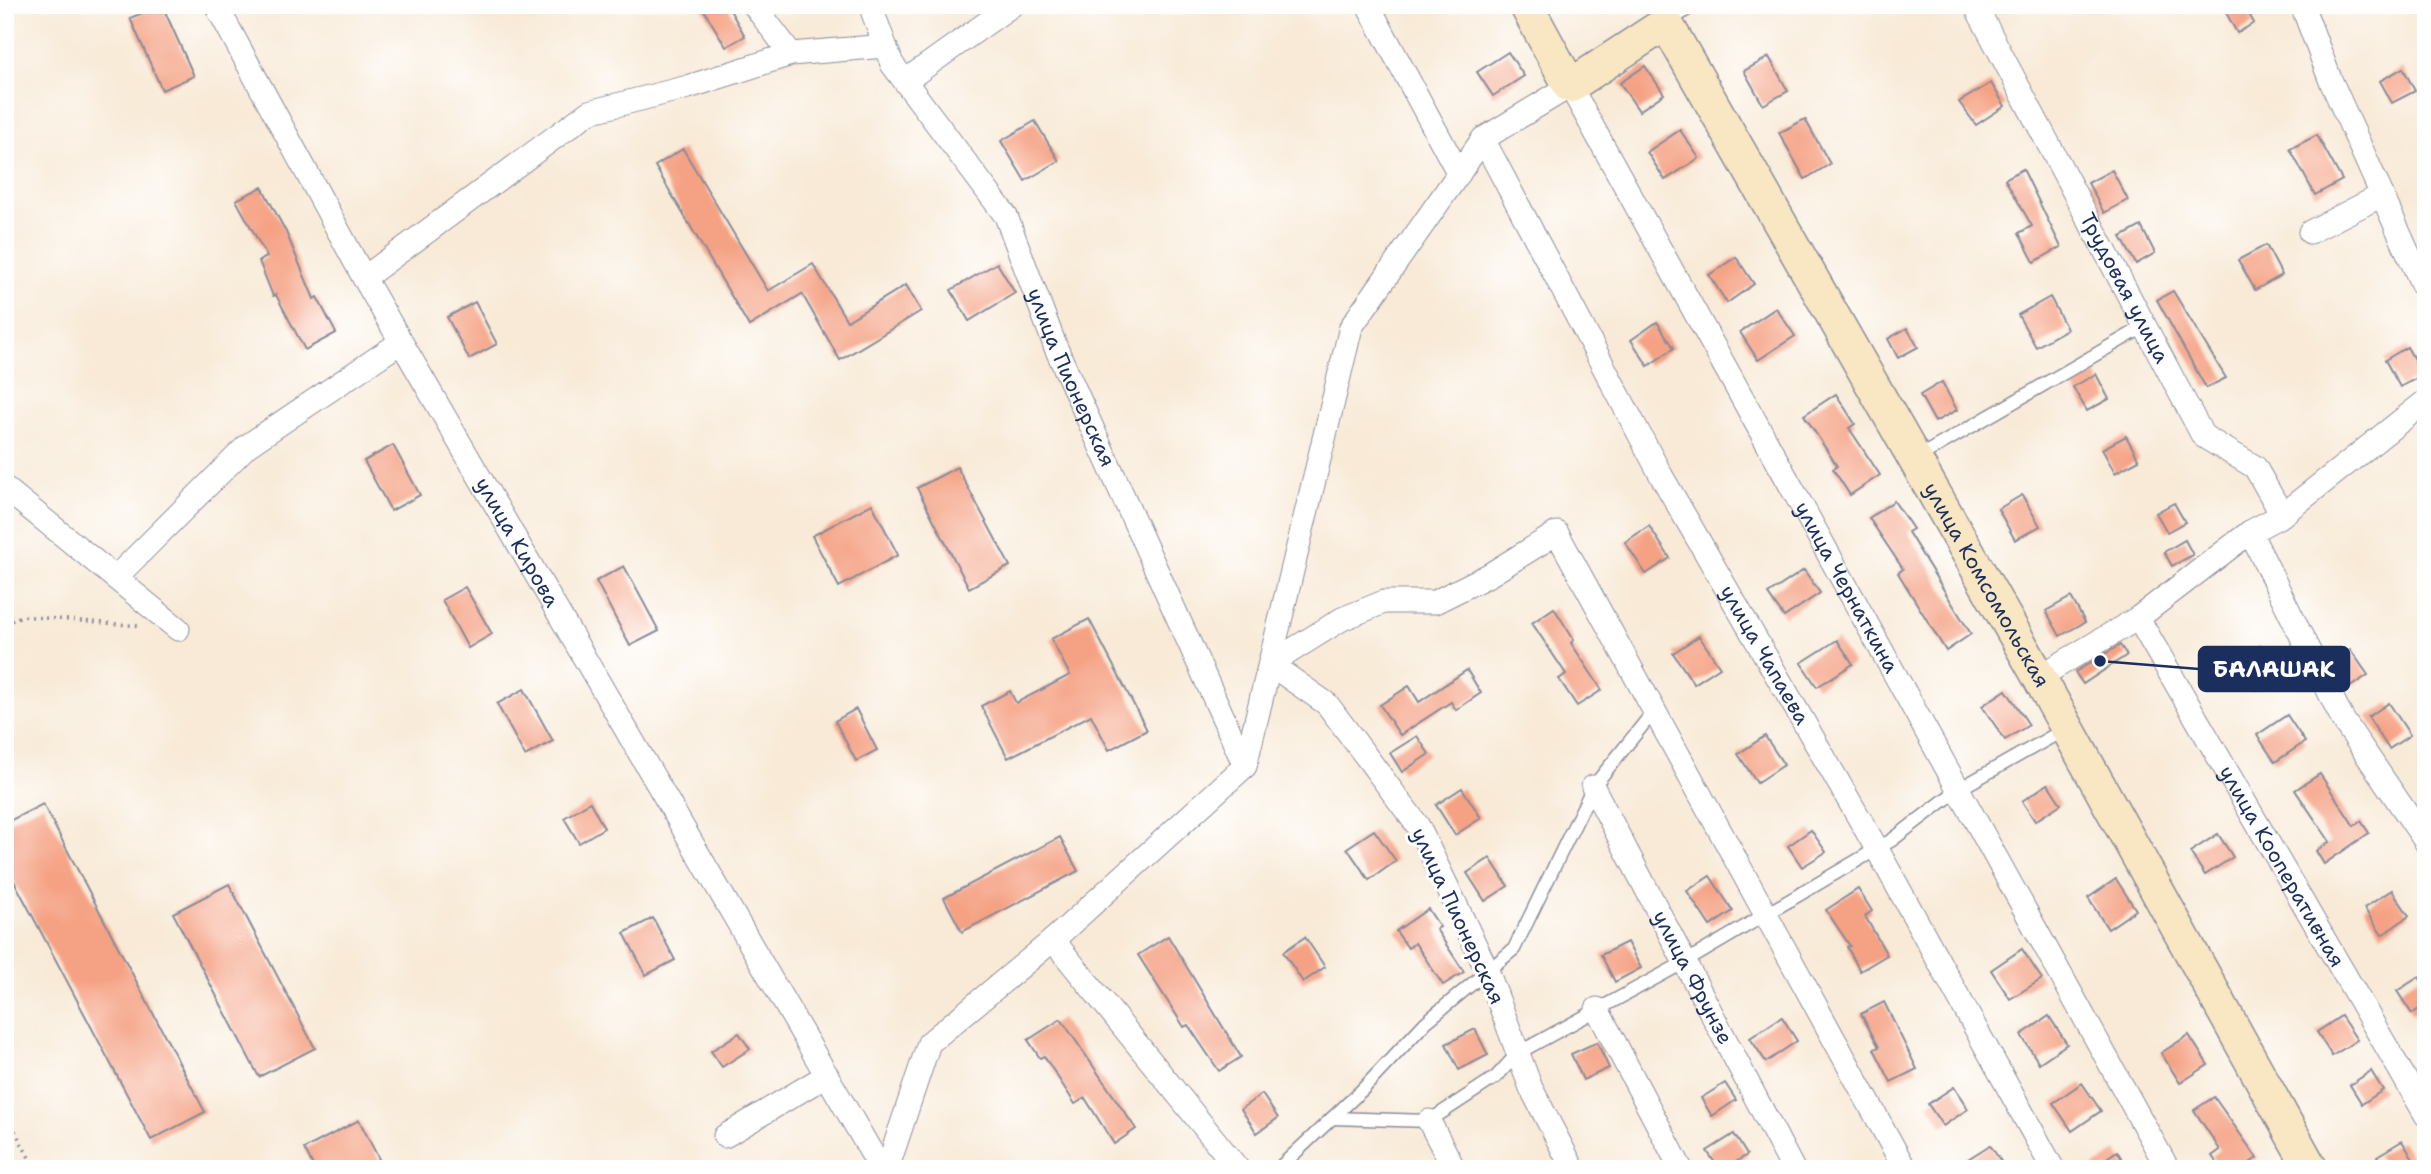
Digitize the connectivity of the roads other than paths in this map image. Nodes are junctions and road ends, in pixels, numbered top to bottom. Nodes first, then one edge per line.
1 (216, 5) edge
2 (754, 5) edge
3 (870, 5) edge
4 (1011, 5) edge
5 (1368, 5) edge
6 (1526, 5) edge
7 (1694, 5) edge
8 (1975, 5) edge
9 (2302, 5) edge
10 (1662, 14) edge
11 (885, 46) junction
12 (792, 54) junction
13 (905, 81) junction
14 (1570, 86) junction
15 (1483, 139) junction
16 (1459, 174) junction
17 (2382, 195) junction
18 (2309, 232) dead end
19 (364, 278) junction
20 (2426, 293) edge
21 (2145, 326) junction
22 (401, 342) junction
23 (2426, 401) edge
24 (1915, 459) junction
25 (5, 488) edge
26 (2282, 515) junction
27 (2250, 532) junction
28 (116, 577) junction
29 (2138, 618) junction
30 (178, 629) road end
31 (1270, 664) junction
32 (2039, 677) junction
33 (1654, 711) junction
34 (2067, 728) junction
35 (1245, 766) junction
36 (1594, 787) junction
37 (1959, 789) junction
38 (2426, 842) edge
39 (1877, 849) junction
40 (1765, 913) junction
41 (1053, 940) junction
42 (1685, 962) junction
43 (1487, 970) junction
44 (1597, 1009) junction
45 (1518, 1053) junction
46 (827, 1074) junction
47 (2426, 1115) edge
48 (1332, 1118) junction
49 (1429, 1121) junction
50 (725, 1136) dead end
51 (881, 1169) edge
52 (887, 1169) edge
53 (1238, 1169) edge
54 (1278, 1169) edge
55 (1454, 1169) edge
56 (1573, 1169) edge
57 (1681, 1169) edge
58 (1793, 1169) edge
59 (1905, 1169) edge
60 (2053, 1169) edge
61 (2168, 1169) edge
62 (2311, 1169) edge

1 - 19 street, улица Кирова
2 - 12 street
3 - 11 street, улица Пионерская
4 - 13 street
5 - 16 street
6 - 14 street, улица Чернаткина
7 - 10 lane
8 - 21 street, Трудовая улица
9 - 17 street
10 - 14 street
10 - 24 street, улица Комсомольская
11 - 12 street
11 - 13 street, улица Пионерская
12 - 19 street
13 - 35 street, улица Пионерская
14 - 15 street
14 - 37 street, улица Чернаткина
15 - 16 street
15 - 39 street, улица Чапаева
16 - 31 street
17 - 18 street
17 - 20 street
19 - 22 street, улица Кирова
21 - 24 lane
21 - 26 street, Трудовая улица
22 - 28 street
22 - 46 street, улица Кирова
23 - 26 street
24 - 32 street, улица Комсомольская
25 - 28 street
26 - 27 street
27 - 29 street
27 - 38 street
28 - 30 street
29 - 32 street
29 - 47 street, улица Кооперативная
31 - 33 street
31 - 35 street
31 - 43 street, улица Пионерская
32 - 34 street, улица Комсомольская
33 - 36 lane
33 - 40 street
34 - 37 lane
34 - 62 street, улица Комсомольская
35 - 41 street
36 - 42 street, улица Фрунзе
36 - 43 lane
37 - 39 lane
37 - 61 street, улица Чернаткина
39 - 40 lane
39 - 60 street, улица Чапаева
40 - 42 lane
40 - 59 street
41 - 52 street
41 - 53 street
42 - 44 lane
42 - 58 street, улица Фрунзе
43 - 45 street, улица Пионерская
43 - 48 lane
44 - 45 lane
44 - 57 street
45 - 49 lane
45 - 56 street, улица Пионерская
46 - 50 street
46 - 51 street, улица Кирова
48 - 49 lane
48 - 54 lane
49 - 55 street

